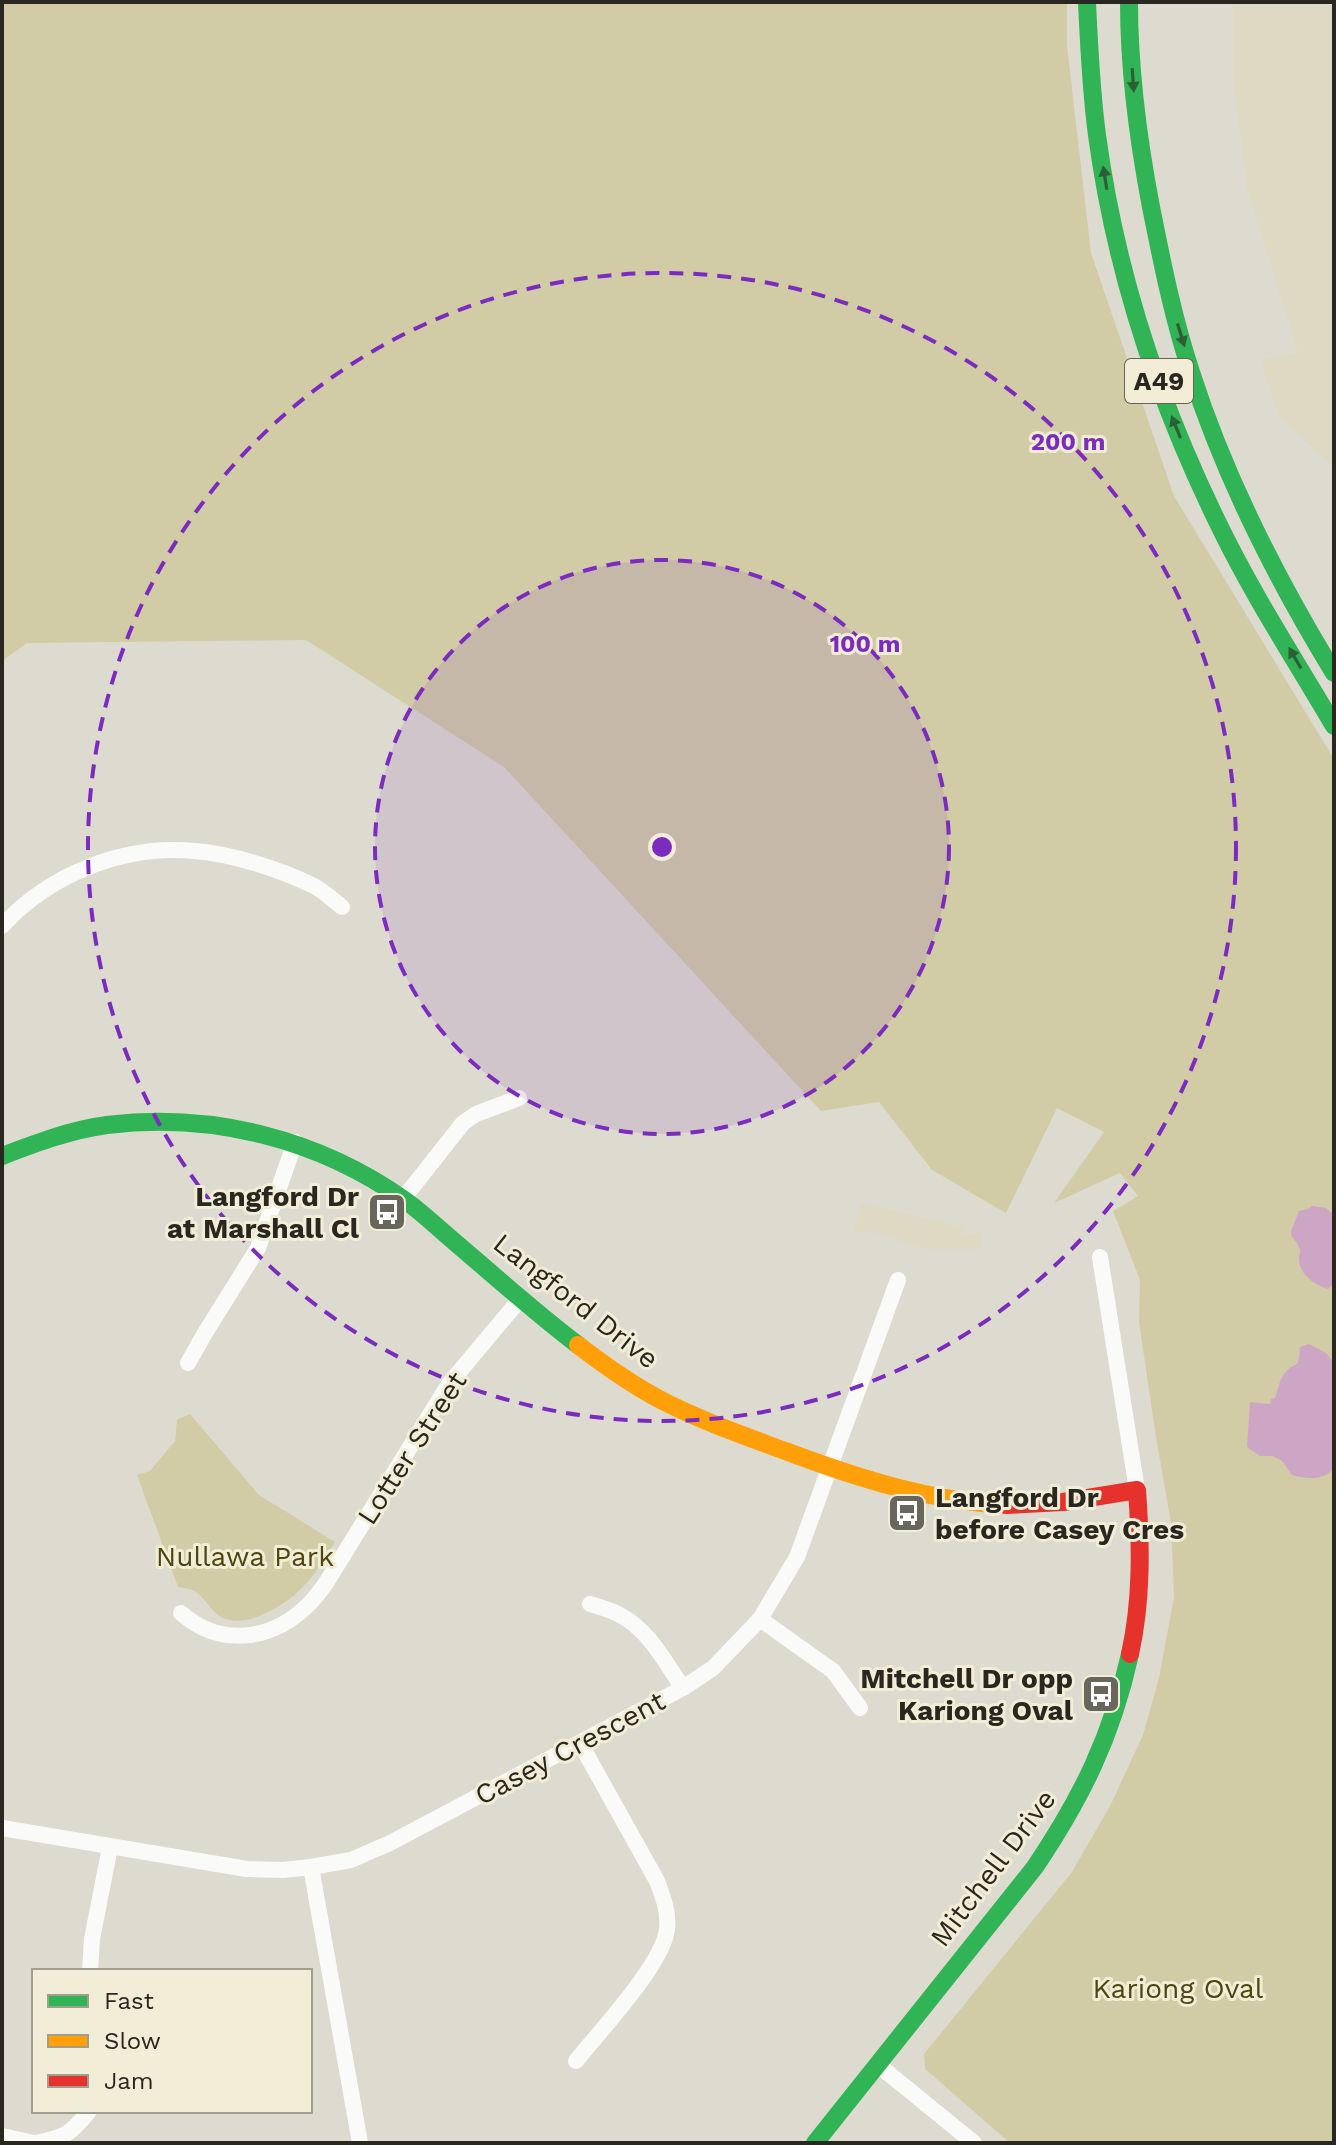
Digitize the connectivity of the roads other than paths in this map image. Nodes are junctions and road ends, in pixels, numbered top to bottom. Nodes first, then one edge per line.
1 (1087, 2) edge
2 (1129, 2) edge
3 (1334, 673) edge
4 (1334, 726) edge
5 (342, 907) dead end
6 (2, 926) edge
7 (519, 1098) dead end
8 (295, 1142) junction
9 (2, 1156) edge
10 (403, 1199) junction
11 (1100, 1257) dead end
12 (898, 1280) dead end
13 (521, 1298) junction
14 (188, 1363) dead end
15 (830, 1467) junction
16 (1137, 1490) junction
17 (590, 1604) dead end
18 (181, 1613) dead end
19 (760, 1619) junction
20 (683, 1688) junction
21 (860, 1708) dead end
22 (580, 1743) junction
23 (2, 1828) edge
24 (110, 1847) junction
25 (311, 1867) junction
26 (90, 1969) edge
27 (576, 2061) dead end
28 (877, 2064) junction
29 (87, 2113) edge
30 (2, 2136) edge
31 (35, 2143) edge
32 (360, 2143) edge
33 (815, 2143) edge
34 (974, 2143) edge

4 -> 1 main road, A49
2 -> 3 main road, A49
5 - 6 street
7 - 10 street
8 - 9 main road, Langford Drive
8 - 10 main road, Langford Drive
8 - 14 street
10 - 13 main road, Langford Drive
11 - 16 street, Mitchell Drive
12 - 15 street, Casey Crescent
13 - 15 main road, Langford Drive
13 - 18 street, Lotter Street
15 - 16 main road, Langford Drive
15 - 19 street, Casey Crescent
16 - 28 main road, Mitchell Drive
17 - 20 street
19 - 20 street, Casey Crescent
19 - 21 street
20 - 22 street, Casey Crescent
22 - 25 street, Casey Crescent
22 - 27 street
23 - 24 street, Casey Crescent
24 - 25 street, Casey Crescent
24 - 26 street
25 - 32 street
28 - 33 main road, Mitchell Drive
28 - 34 street
29 - 31 street
30 - 31 street

